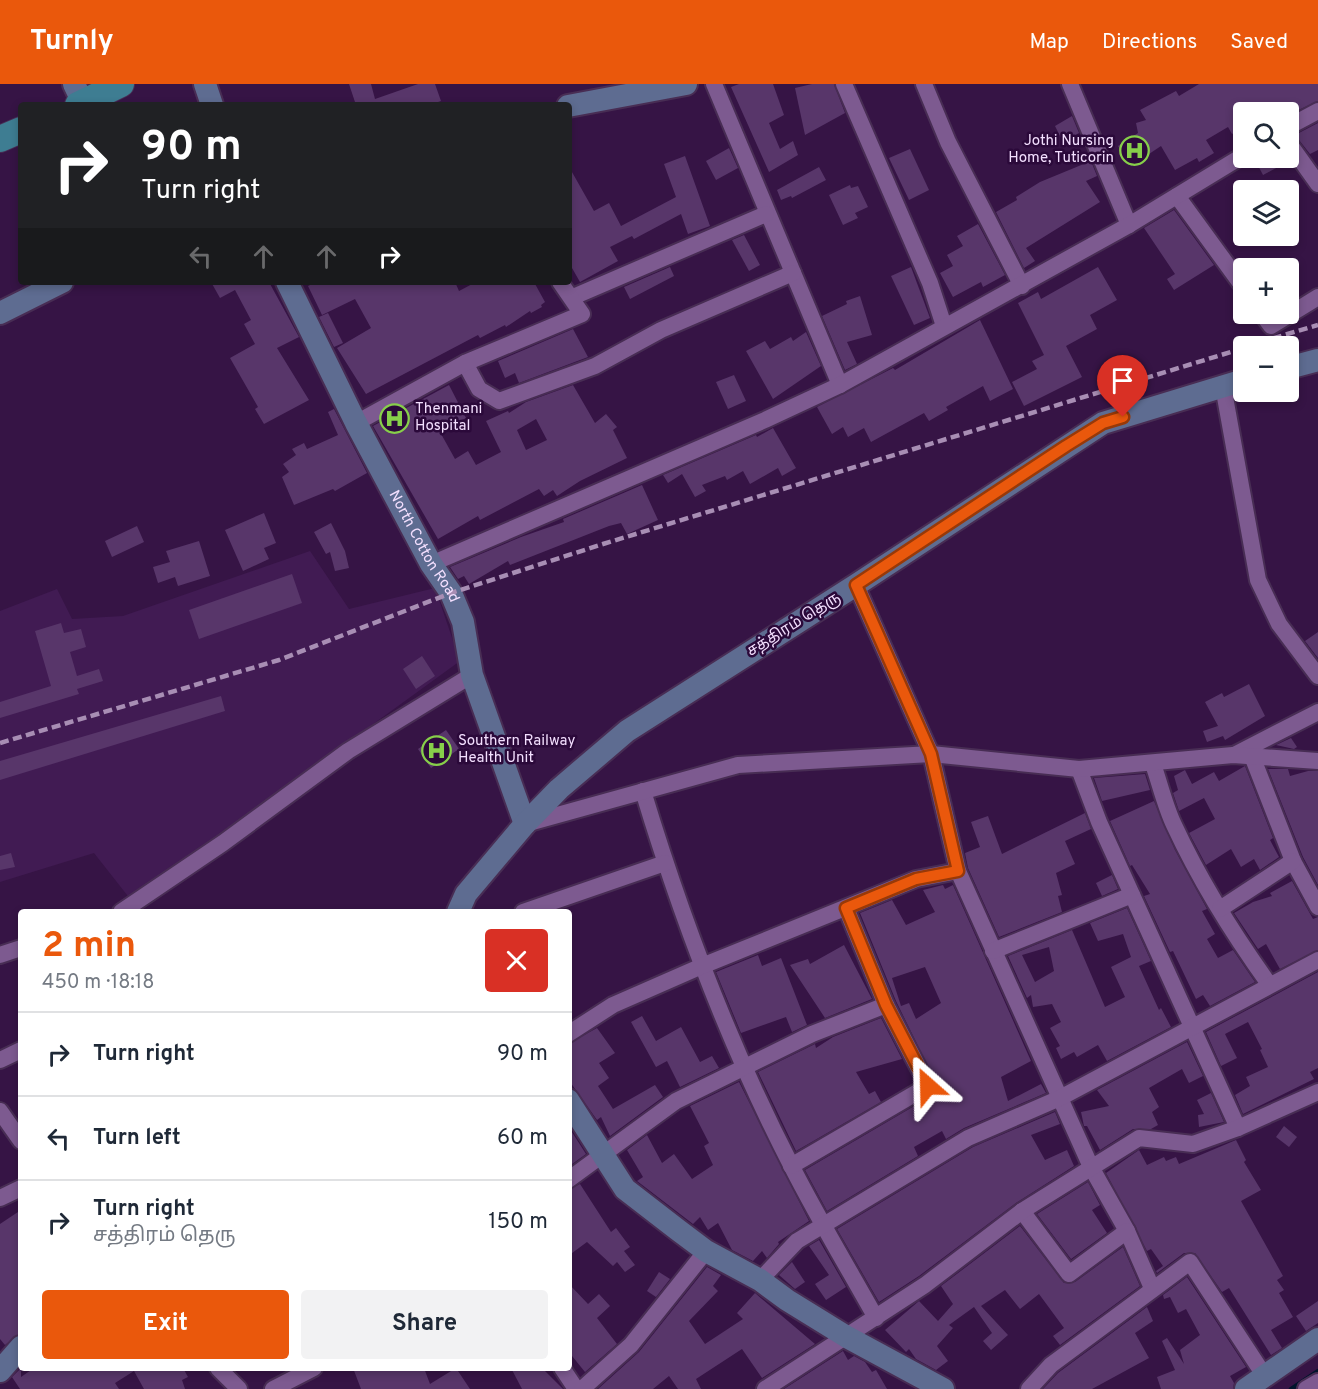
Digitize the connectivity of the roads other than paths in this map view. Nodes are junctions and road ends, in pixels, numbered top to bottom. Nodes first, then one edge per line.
1 (121, 84) edge
2 (205, 84) edge
3 (686, 84) edge
4 (714, 84) edge
5 (844, 84) edge
6 (924, 84) edge
7 (1070, 84) edge
8 (78, 97) edge
9 (211, 102) edge
10 (572, 105) edge
11 (1318, 111) edge
12 (1299, 121) edge
13 (18, 131) edge
14 (0, 139) edge
15 (1299, 157) edge
16 (1233, 162) edge
17 (1318, 184) edge
18 (1177, 196) junction
19 (766, 214) junction
20 (1129, 225) junction
21 (793, 273) junction
22 (1233, 273) edge
23 (56, 285) edge
24 (288, 285) edge
25 (563, 285) edge
26 (1022, 286) junction
27 (573, 297) junction
28 (1318, 297) edge
29 (1299, 309) edge
30 (0, 313) edge
31 (944, 326) junction
32 (1318, 360) edge
33 (465, 363) junction
34 (1299, 365) edge
35 (1233, 383) edge
36 (840, 385) junction
37 (1235, 402) edge
38 (356, 423) junction
39 (431, 564) junction
40 (856, 585) junction
41 (472, 675) junction
42 (1318, 676) edge
43 (1318, 712) edge
44 (931, 754) junction
45 (1233, 755) junction
46 (1252, 756) junction
47 (1318, 761) edge
48 (1153, 764) junction
49 (1079, 769) junction
50 (643, 791) junction
51 (525, 824) junction
52 (1293, 861) junction
53 (665, 863) junction
54 (958, 871) junction
55 (1132, 895) junction
56 (1318, 907) edge
57 (846, 908) junction
58 (125, 909) edge
59 (459, 909) edge
60 (532, 909) edge
61 (1220, 909) junction
62 (18, 949) edge
63 (993, 951) junction
64 (0, 955) edge
65 (1318, 960) edge
66 (702, 966) junction
67 (1269, 984) junction
68 (886, 1005) junction
69 (1191, 1026) junction
70 (572, 1031) edge
71 (18, 1051) edge
72 (0, 1060) edge
73 (744, 1065) junction
74 (1318, 1092) edge
75 (1060, 1098) junction
76 (572, 1107) edge
77 (0, 1111) edge
78 (1238, 1128) junction
79 (18, 1137) edge
80 (602, 1156) junction
81 (791, 1167) junction
82 (1091, 1167) junction
83 (572, 1177) edge
84 (18, 1189) edge
85 (0, 1198) edge
86 (1022, 1210) junction
87 (824, 1224) junction
88 (1127, 1231) junction
89 (706, 1251) junction
90 (760, 1280) junction
91 (1152, 1288) junction
92 (876, 1318) junction
93 (847, 1337) junction
94 (1318, 1339) edge
95 (18, 1350) edge
96 (0, 1371) edge
97 (221, 1371) edge
98 (308, 1371) edge
99 (564, 1371) edge
100 (1255, 1382) edge
101 (1318, 1382) edge
102 (936, 1388) edge
103 (238, 1389) edge
104 (273, 1389) edge
105 (576, 1389) edge
106 (582, 1389) edge
107 (765, 1389) edge
108 (1029, 1389) edge
109 (1306, 1389) edge

1 - 8 main road
2 - 9 street
3 - 10 street
4 - 19 street
5 - 31 street
6 - 26 street
7 - 20 street
11 - 12 street
13 - 14 main road
15 - 17 street
16 - 18 street
18 - 20 street
18 - 22 street
19 - 21 street
19 - 27 street
20 - 26 street
21 - 33 street
21 - 36 street
23 - 30 street
24 - 38 street, North Cotton Road
25 - 27 street
26 - 31 street
27 - 33 street
28 - 29 street
31 - 36 street
32 - 34 street
33 - 38 street
35 - 40 street, சத்திரம் தெரு
36 - 39 street
37 - 42 street
38 - 39 street, North Cotton Road
39 - 41 street, North Cotton Road
40 - 44 street
40 - 51 street, சத்திரம் தெரு
41 - 51 street, North Cotton Road
41 - 58 street
43 - 45 street
44 - 49 street
44 - 50 street
44 - 54 street
45 - 46 street
45 - 48 street
46 - 47 street
46 - 52 street
48 - 49 street
48 - 61 street
49 - 55 street
50 - 51 street
50 - 53 street
51 - 59 street, சத்திரம் தெரு
52 - 56 street
52 - 61 street
53 - 60 street
53 - 66 street
54 - 57 street
54 - 63 street
55 - 63 street
55 - 69 street
57 - 66 street
57 - 68 street
61 - 67 street
62 - 64 street
63 - 75 street
65 - 67 street
66 - 70 street
66 - 73 street
67 - 69 street
68 - 73 street
68 - 81 street
69 - 75 street
69 - 78 street
71 - 72 street
73 - 80 street
73 - 81 street
74 - 78 street
75 - 82 street
75 - 87 street
76 - 80 street
77 - 79 street
78 - 82 street
80 - 83 street
80 - 89 street
81 - 87 street
82 - 86 street
82 - 88 street
84 - 85 street
86 - 88 street
86 - 92 street
87 - 90 street
87 - 92 street
88 - 91 street
89 - 90 street
89 - 106 street
90 - 93 street
91 - 100 street
91 - 108 street
92 - 93 street
93 - 102 street
93 - 107 street
94 - 100 street
95 - 96 street
97 - 103 street
98 - 104 street
99 - 105 street
101 - 109 street

